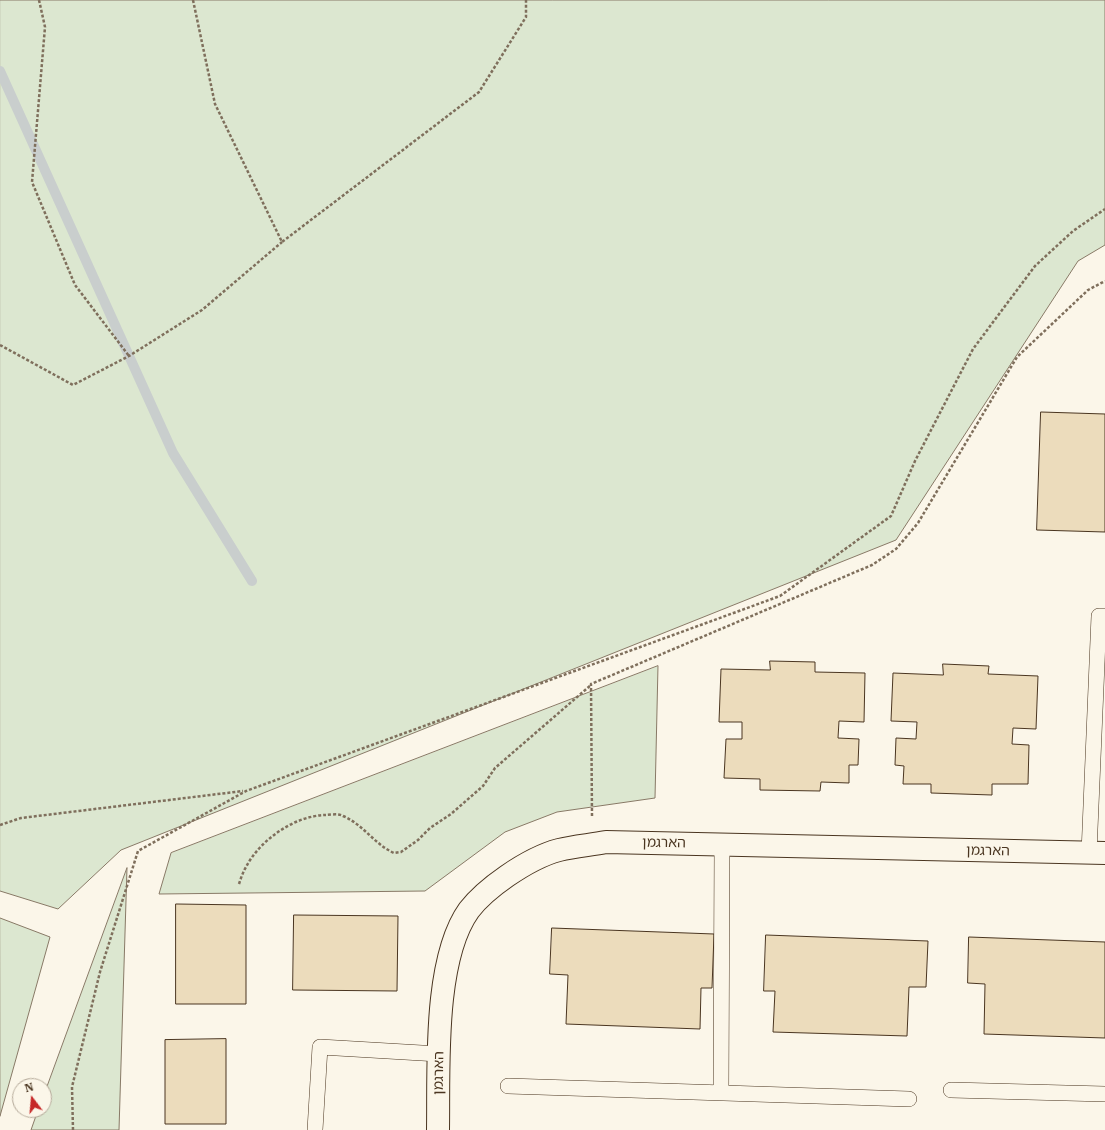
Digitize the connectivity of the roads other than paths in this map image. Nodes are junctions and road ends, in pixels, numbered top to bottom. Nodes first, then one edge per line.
1 (1105, 616) edge
2 (722, 845) junction
3 (1097, 853) edge
4 (439, 1054) junction
5 (508, 1086) dead end
6 (952, 1090) dead end
7 (721, 1093) junction
8 (1105, 1094) edge
9 (909, 1099) dead end
10 (315, 1130) edge
11 (438, 1130) edge

1 - 3 lane
2 - 3 street, הארגמן
2 - 4 street, הארגמן
2 - 7 lane
4 - 10 lane
4 - 11 street, הארגמן
5 - 7 lane
6 - 8 lane
7 - 9 lane

